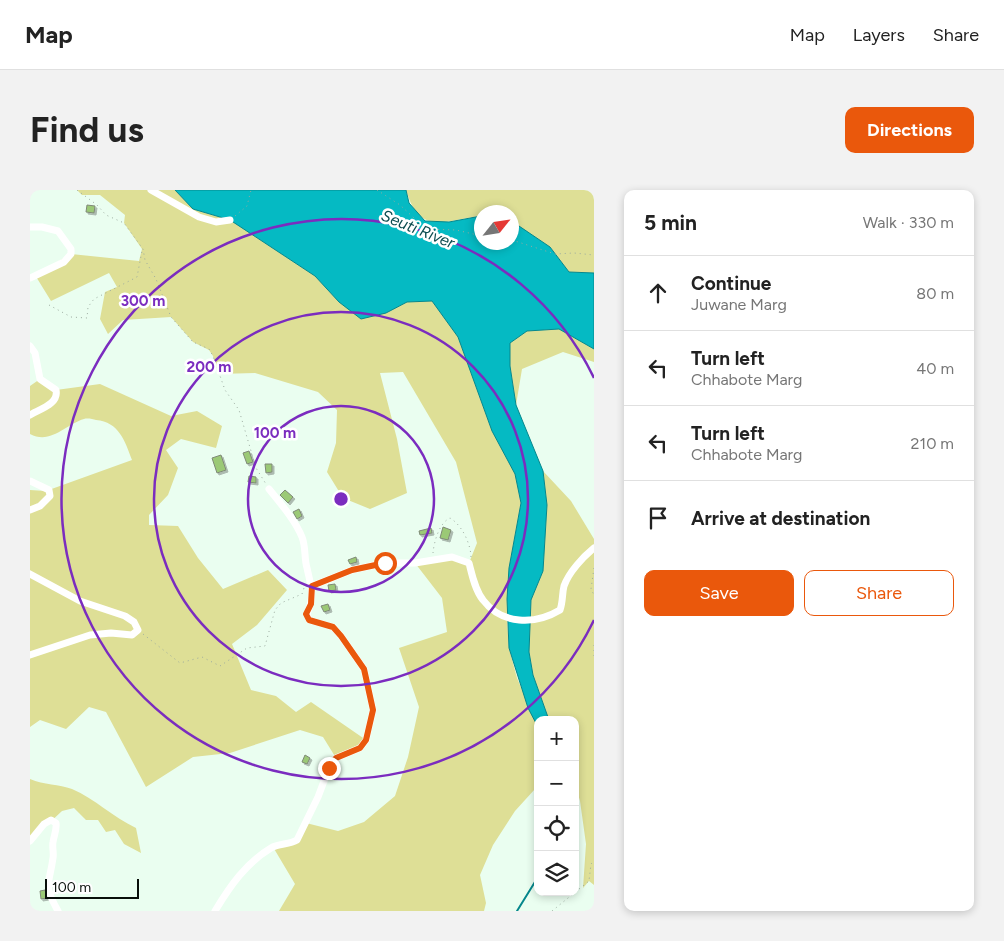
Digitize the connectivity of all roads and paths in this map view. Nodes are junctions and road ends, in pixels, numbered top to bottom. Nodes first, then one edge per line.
1 (77, 190) edge
2 (150, 190) edge
3 (251, 190) edge
4 (378, 190) edge
5 (230, 220) joint
6 (30, 228) edge
7 (474, 234) edge
8 (519, 242) edge
9 (142, 249) junction
10 (594, 256) edge
11 (30, 278) edge
12 (49, 306) dead end
13 (30, 346) edge
14 (30, 415) edge
15 (30, 481) edge
16 (269, 489) joint
17 (30, 510) edge
18 (594, 548) edge
19 (433, 559) junction
20 (469, 563) junction
21 (594, 568) edge
22 (30, 574) edge
23 (309, 585) junction
24 (594, 595) edge
25 (138, 630) junction
26 (594, 645) edge
27 (30, 655) edge
28 (594, 656) edge
29 (30, 841) edge
30 (594, 861) edge
31 (58, 911) edge
32 (215, 911) edge
33 (552, 911) edge

1 - 9 path
2 - 5 street
3 - 5 path
4 - 7 path
6 - 11 street
8 - 10 path
9 - 12 path
9 - 16 path
13 - 14 street
15 - 17 street
16 - 23 street
18 - 20 street
19 - 20 street
19 - 20 path
19 - 23 street
21 - 24 path
22 - 25 street
23 - 25 path
23 - 32 street
25 - 27 street
26 - 28 path
29 - 31 street
30 - 33 path

